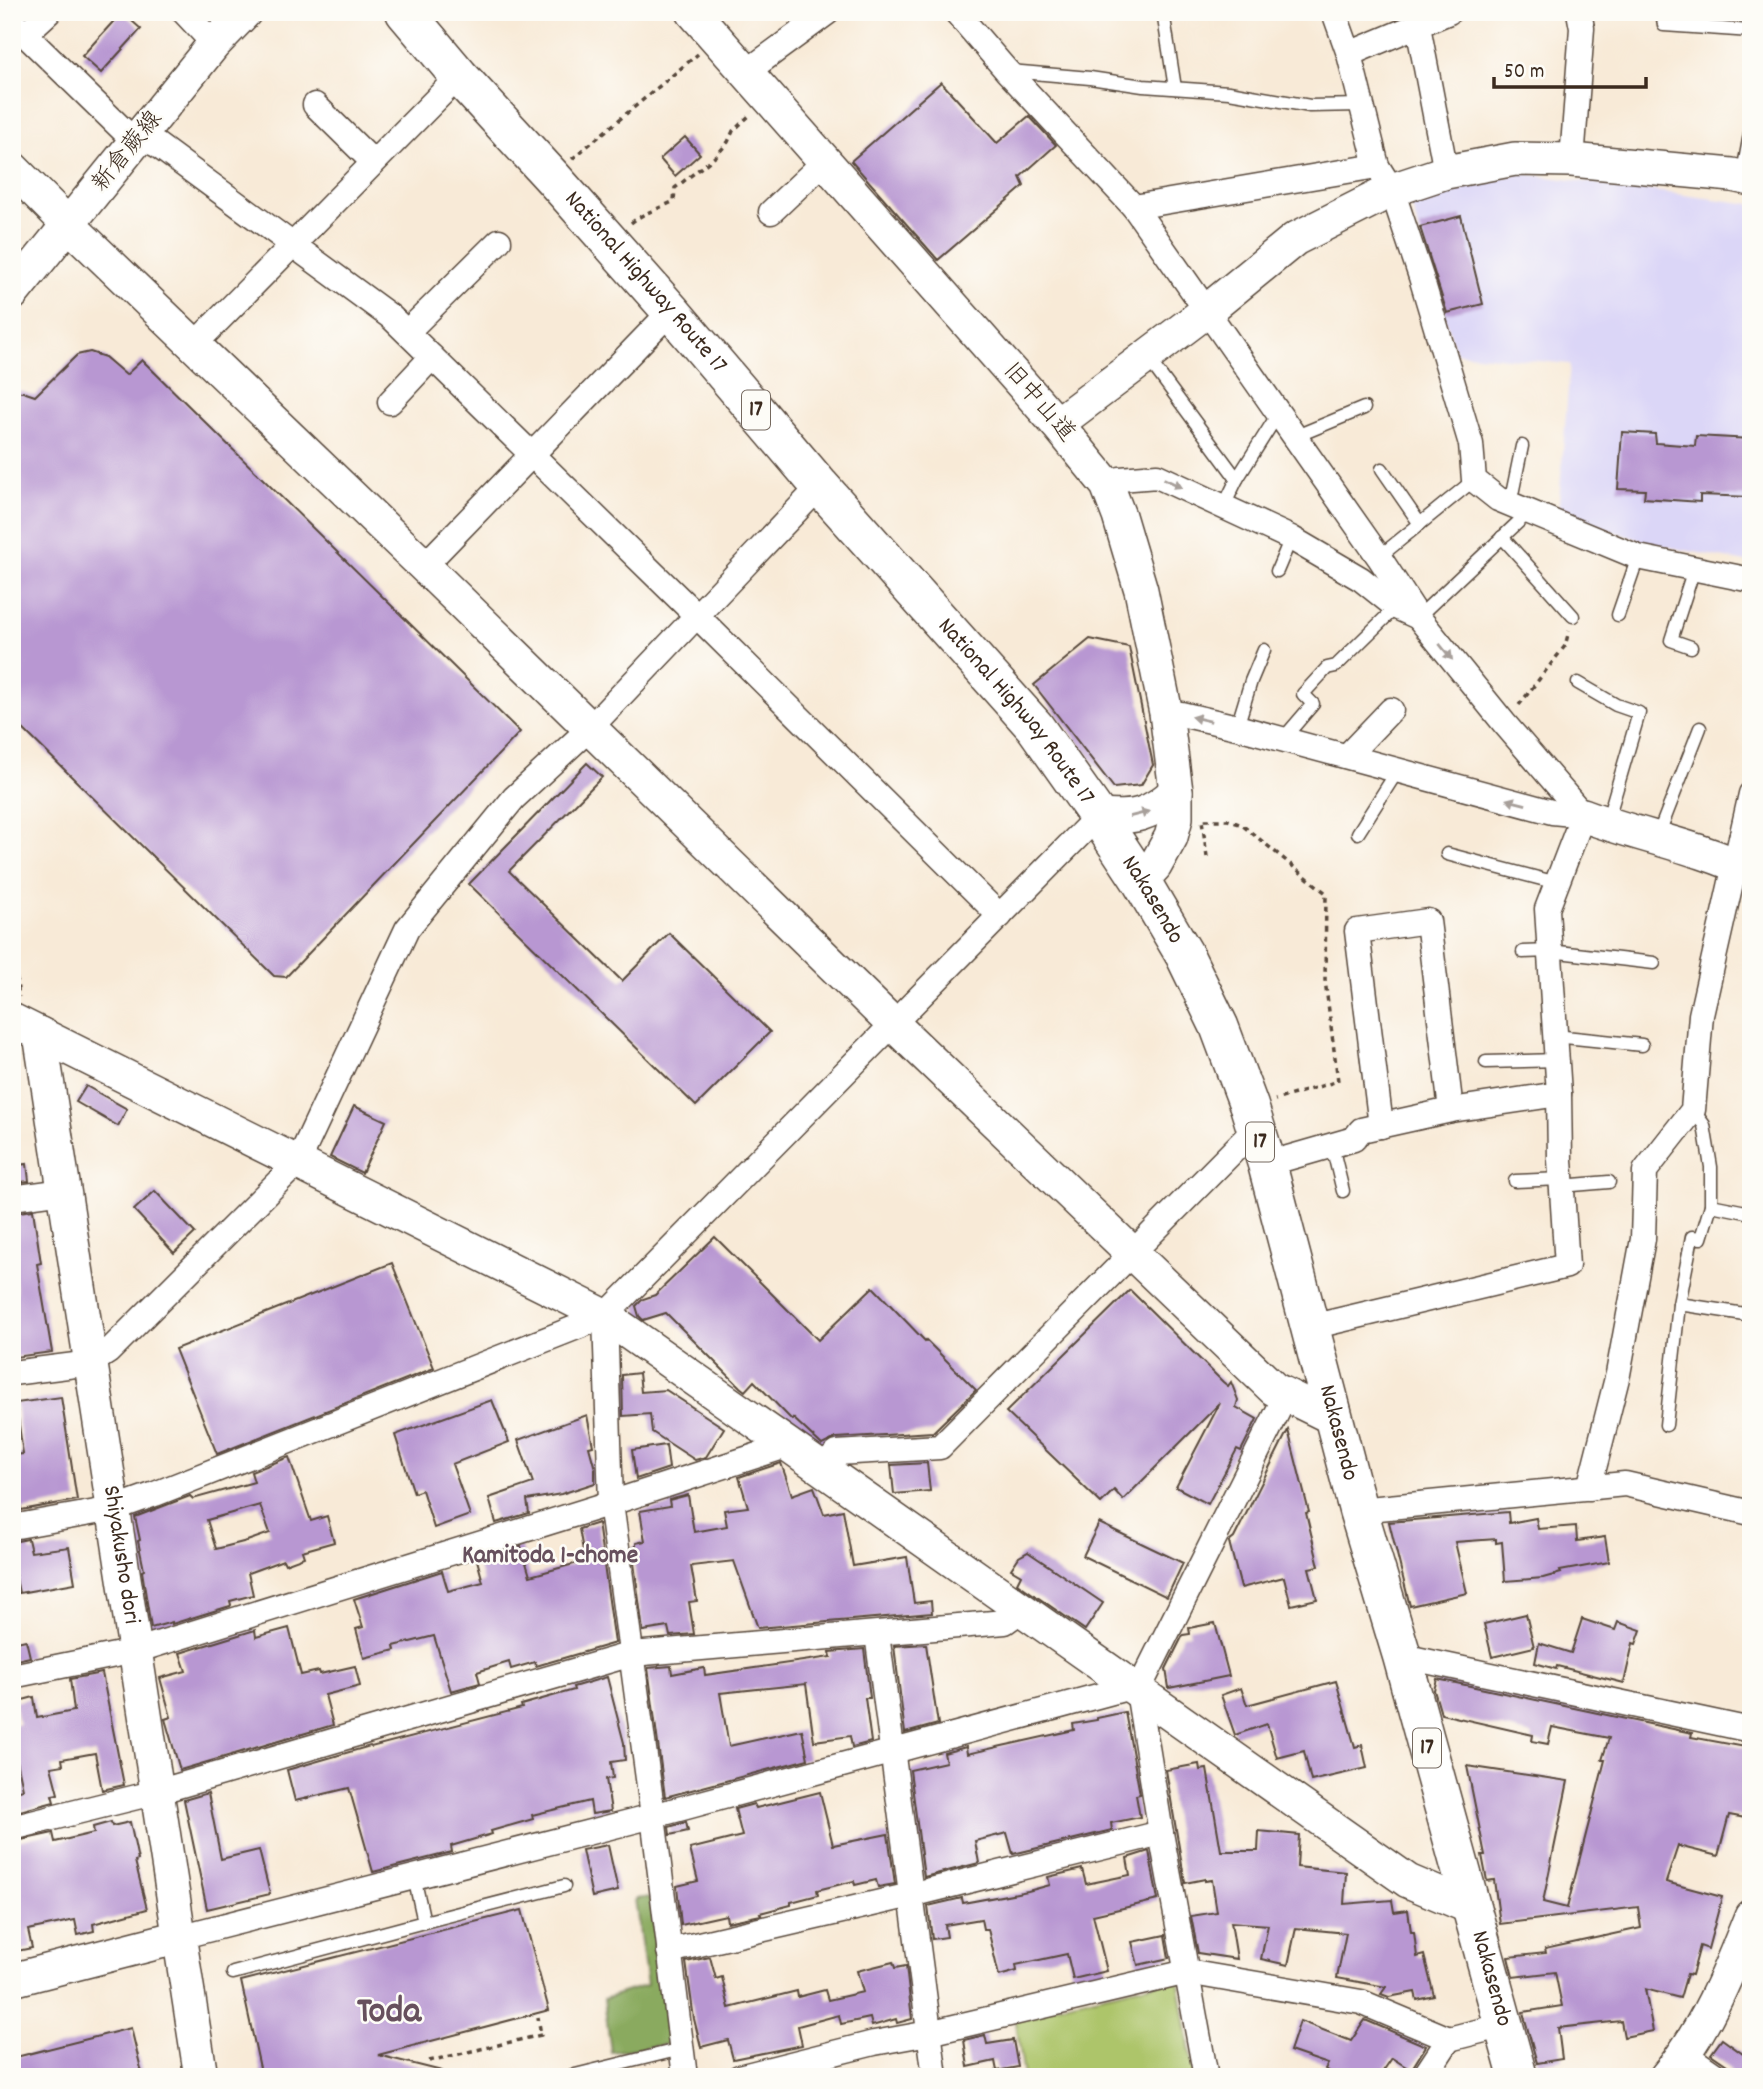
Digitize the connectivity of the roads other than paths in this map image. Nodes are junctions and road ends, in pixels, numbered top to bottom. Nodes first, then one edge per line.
1 (49, 12) edge
2 (184, 12) edge
3 (245, 12) edge
4 (405, 12) edge
5 (693, 12) edge
6 (828, 12) edge
7 (956, 12) edge
8 (1163, 12) edge
9 (1334, 12) edge
10 (1449, 12) edge
11 (1579, 12) edge
12 (1662, 12) edge
13 (1416, 19) edge
14 (19, 28) edge
15 (1751, 31) edge
16 (214, 44) junction
17 (1349, 54) junction
18 (1006, 70) junction
19 (745, 73) junction
20 (459, 76) junction
21 (1175, 88) junction
22 (315, 105) dead end
23 (1362, 105) junction
24 (1751, 129) edge
25 (140, 138) junction
26 (1572, 160) junction
27 (373, 162) junction
28 (824, 162) junction
29 (12, 168) edge
30 (1446, 172) junction
31 (1385, 178) junction
32 (1746, 178) edge
33 (1134, 207) junction
34 (771, 212) dead end
35 (69, 225) junction
36 (499, 240) dead end
37 (293, 243) junction
38 (12, 293) edge
39 (1208, 310) junction
40 (671, 311) junction
41 (407, 332) junction
42 (195, 344) junction
43 (432, 357) junction
44 (1146, 357) junction
45 (390, 402) dead end
46 (1364, 408) dead end
47 (1278, 414) junction
48 (1057, 424) junction
49 (1294, 438) junction
50 (1522, 446) dead end
51 (533, 456) junction
52 (1382, 469) dead end
53 (1237, 479) junction
54 (1474, 480) junction
55 (1107, 485) junction
56 (820, 486) junction
57 (1223, 508) junction
58 (1520, 508) junction
59 (1420, 524) junction
60 (1502, 537) junction
61 (1291, 538) junction
62 (1379, 557) junction
63 (1638, 557) junction
64 (425, 566) junction
65 (1694, 569) junction
66 (1277, 571) dead end
67 (1751, 580) edge
68 (1407, 612) junction
69 (696, 615) junction
70 (1573, 615) road end
71 (1618, 615) dead end
72 (1691, 647) dead end
73 (1264, 650) dead end
74 (1578, 683) dead end
75 (1391, 710) dead end
76 (1166, 713) junction
77 (1237, 727) junction
78 (590, 728) junction
79 (1700, 728) dead end
80 (1283, 739) junction
81 (1347, 757) junction
82 (1398, 770) junction
83 (1176, 792) junction
84 (1751, 794) edge
85 (1098, 816) junction
86 (1595, 820) junction
87 (1358, 833) dead end
88 (1657, 838) junction
89 (1447, 854) dead end
90 (1743, 868) edge
91 (1141, 881) junction
92 (1557, 883) junction
93 (1000, 916) junction
94 (1550, 951) junction
95 (1523, 952) dead end
96 (1654, 963) dead end
97 (893, 1024) junction
98 (24, 1026) edge
99 (1642, 1045) dead end
100 (1556, 1048) junction
101 (1486, 1062) dead end
102 (1559, 1094) junction
103 (1451, 1110) junction
104 (1693, 1110) junction
105 (1264, 1114) junction
106 (1381, 1126) junction
107 (1332, 1146) junction
108 (298, 1162) junction
109 (1267, 1164) junction
110 (1515, 1181) dead end
111 (1609, 1182) dead end
112 (1561, 1183) junction
113 (64, 1191) junction
114 (1343, 1191) dead end
115 (12, 1198) edge
116 (1711, 1205) junction
117 (1751, 1213) edge
118 (1132, 1251) junction
119 (1679, 1304) junction
120 (1751, 1315) edge
121 (605, 1316) junction
122 (1311, 1328) junction
123 (90, 1363) junction
124 (12, 1373) edge
125 (1286, 1395) junction
126 (1335, 1419) junction
127 (1665, 1425) dead end
128 (789, 1445) junction
129 (821, 1468) junction
130 (1589, 1488) junction
131 (611, 1503) junction
132 (113, 1509) junction
133 (1358, 1510) junction
134 (1751, 1513) edge
135 (12, 1527) edge
136 (1023, 1609) junction
137 (877, 1634) junction
138 (135, 1651) junction
139 (632, 1654) junction
140 (1402, 1656) junction
141 (12, 1676) edge
142 (1135, 1689) junction
143 (1751, 1730) edge
144 (894, 1751) junction
145 (157, 1792) junction
146 (653, 1816) junction
147 (12, 1828) edge
148 (1161, 1833) junction
149 (414, 1877) junction
150 (564, 1886) dead end
151 (911, 1895) junction
152 (1472, 1908) junction
153 (1751, 1916) edge
154 (424, 1922) junction
155 (179, 1937) junction
156 (669, 1951) junction
157 (1187, 1972) junction
158 (233, 1973) dead end
159 (12, 1980) edge
160 (1503, 2025) junction
161 (929, 2033) junction
162 (1449, 2039) junction
163 (681, 2049) junction
164 (1676, 2065) edge
165 (201, 2077) edge
166 (566, 2077) edge
167 (685, 2077) edge
168 (739, 2077) edge
169 (935, 2077) edge
170 (1206, 2077) edge
171 (1424, 2077) edge
172 (1518, 2077) edge
173 (1718, 2077) edge

1 - 14 street
2 - 16 street
3 - 16 street, 新倉蕨線
4 - 20 highway, National Highway Route 17 / 17
5 - 19 street, 旧中山道
6 - 19 street
7 - 18 street
8 - 21 lane
9 - 17 street
10 - 13 street
11 - 26 street
12 - 15 lane
13 - 17 street
13 - 30 street
14 - 25 street
16 - 25 street, 新倉蕨線
17 - 23 street
18 - 21 lane
18 - 33 street
19 - 28 street, 旧中山道
20 - 27 street
20 - 40 highway, National Highway Route 17 / 17
21 - 23 lane
22 - 27 street
23 - 31 street
24 - 32 lane
25 - 35 street, 新倉蕨線
25 - 37 street
26 - 30 street
26 - 32 street
27 - 37 street
28 - 34 street
28 - 48 street, 旧中山道
29 - 35 street
30 - 31 street
31 - 33 street
31 - 39 street
31 - 54 street
33 - 39 street
35 - 38 street, 新倉蕨線
35 - 42 street
36 - 41 street
37 - 41 street
37 - 42 street
39 - 44 street
39 - 47 street
40 - 51 street
40 - 56 highway, National Highway Route 17 / 17
41 - 43 street
42 - 64 street
43 - 45 street
43 - 51 street
44 - 48 street
44 - 53 lane
46 - 49 lane
47 - 49 street
47 - 53 lane
48 - 55 street, 旧中山道
49 - 62 street
50 - 58 lane
51 - 64 street
51 - 69 street
52 - 59 lane
53 - 57 lane
54 - 58 street
54 - 59 lane
55 -> 57 street
55 - 76 street, 旧中山道
56 - 69 street
56 - 85 highway, National Highway Route 17 / 17
57 - 61 street
58 - 60 lane
58 - 63 street
59 - 62 lane
60 - 68 lane
60 - 70 lane
61 - 66 lane
61 - 68 street
62 - 68 street
63 - 65 street
63 - 71 lane
64 - 78 street
65 - 67 street
65 - 72 lane
68 - 80 lane
68 -> 86 street
69 - 78 street
69 - 93 street
73 - 77 lane
74 - 86 lane
75 - 81 street
77 -> 76 street
76 - 83 street, 旧中山道
77 - 80 street
78 - 97 street
78 - 108 street
79 - 88 lane
80 - 81 street
81 - 82 street
86 -> 82 street
82 - 87 lane
85 -> 83 street
83 - 91 street, 旧中山道
84 - 90 street
85 - 91 highway, Nakasendo / 17
85 - 93 street
86 - 88 street
86 - 92 street
88 - 90 street
89 - 92 lane
90 - 104 street
91 - 105 highway, Nakasendo / 17
92 - 94 street
93 - 97 street
94 - 95 lane
94 - 96 lane
94 - 100 street
97 - 118 street
97 - 121 street
98 - 108 street
98 - 113 street, Shiyakusho dori
99 - 100 lane
100 - 101 lane
100 - 102 street
102 - 103 street
102 - 112 street
103 - 106 street
103 - 106 street
104 - 116 lane
104 - 130 street
105 - 109 highway, Nakasendo / 17
105 - 118 street
106 - 107 street
107 - 109 street
107 - 114 lane
108 - 121 street
108 - 123 street
109 - 122 highway, Nakasendo / 17
110 - 112 lane
111 - 112 lane
112 - 122 street
113 - 115 street
113 - 123 street, Shiyakusho dori
116 - 117 lane
116 - 119 lane
118 - 125 street
118 - 129 street
119 - 120 lane
119 - 127 lane
121 - 128 street
121 - 131 street
121 - 132 street
122 - 126 highway, Nakasendo / 17
123 - 124 street
123 - 132 street, Shiyakusho dori
125 - 126 street
125 - 142 street
126 - 133 highway, Nakasendo / 17
128 - 129 street
128 - 131 street
129 - 136 street
130 - 133 street
130 - 134 street
131 - 138 street
131 - 139 street
132 - 135 street
132 - 138 street, Shiyakusho dori
133 - 140 highway, Nakasendo / 17
136 - 137 street
136 - 142 street
137 - 139 street
137 - 144 street
138 - 141 street
138 - 145 street, Shiyakusho dori
139 - 145 street
139 - 146 street
140 - 143 street
140 - 152 highway, Nakasendo / 17
142 - 144 street
142 - 148 street
142 - 152 street
144 - 146 street
144 - 151 street
145 - 147 street
145 - 155 street, Shiyakusho dori
146 - 149 street
146 - 156 street
148 - 151 street
148 - 157 street
149 - 154 lane
149 - 155 street
150 - 154 lane
151 - 156 street
151 - 161 street
152 - 160 highway, Nakasendo / 17
153 - 164 street
154 - 158 lane
155 - 159 street
155 - 165 street, Shiyakusho dori
156 - 163 street
157 - 161 street
157 - 162 street
157 - 170 street
160 - 162 street
160 - 172 highway, Nakasendo / 17
161 - 168 street
161 - 169 street
162 - 171 street
163 - 166 lane
163 - 167 street
164 - 173 street

